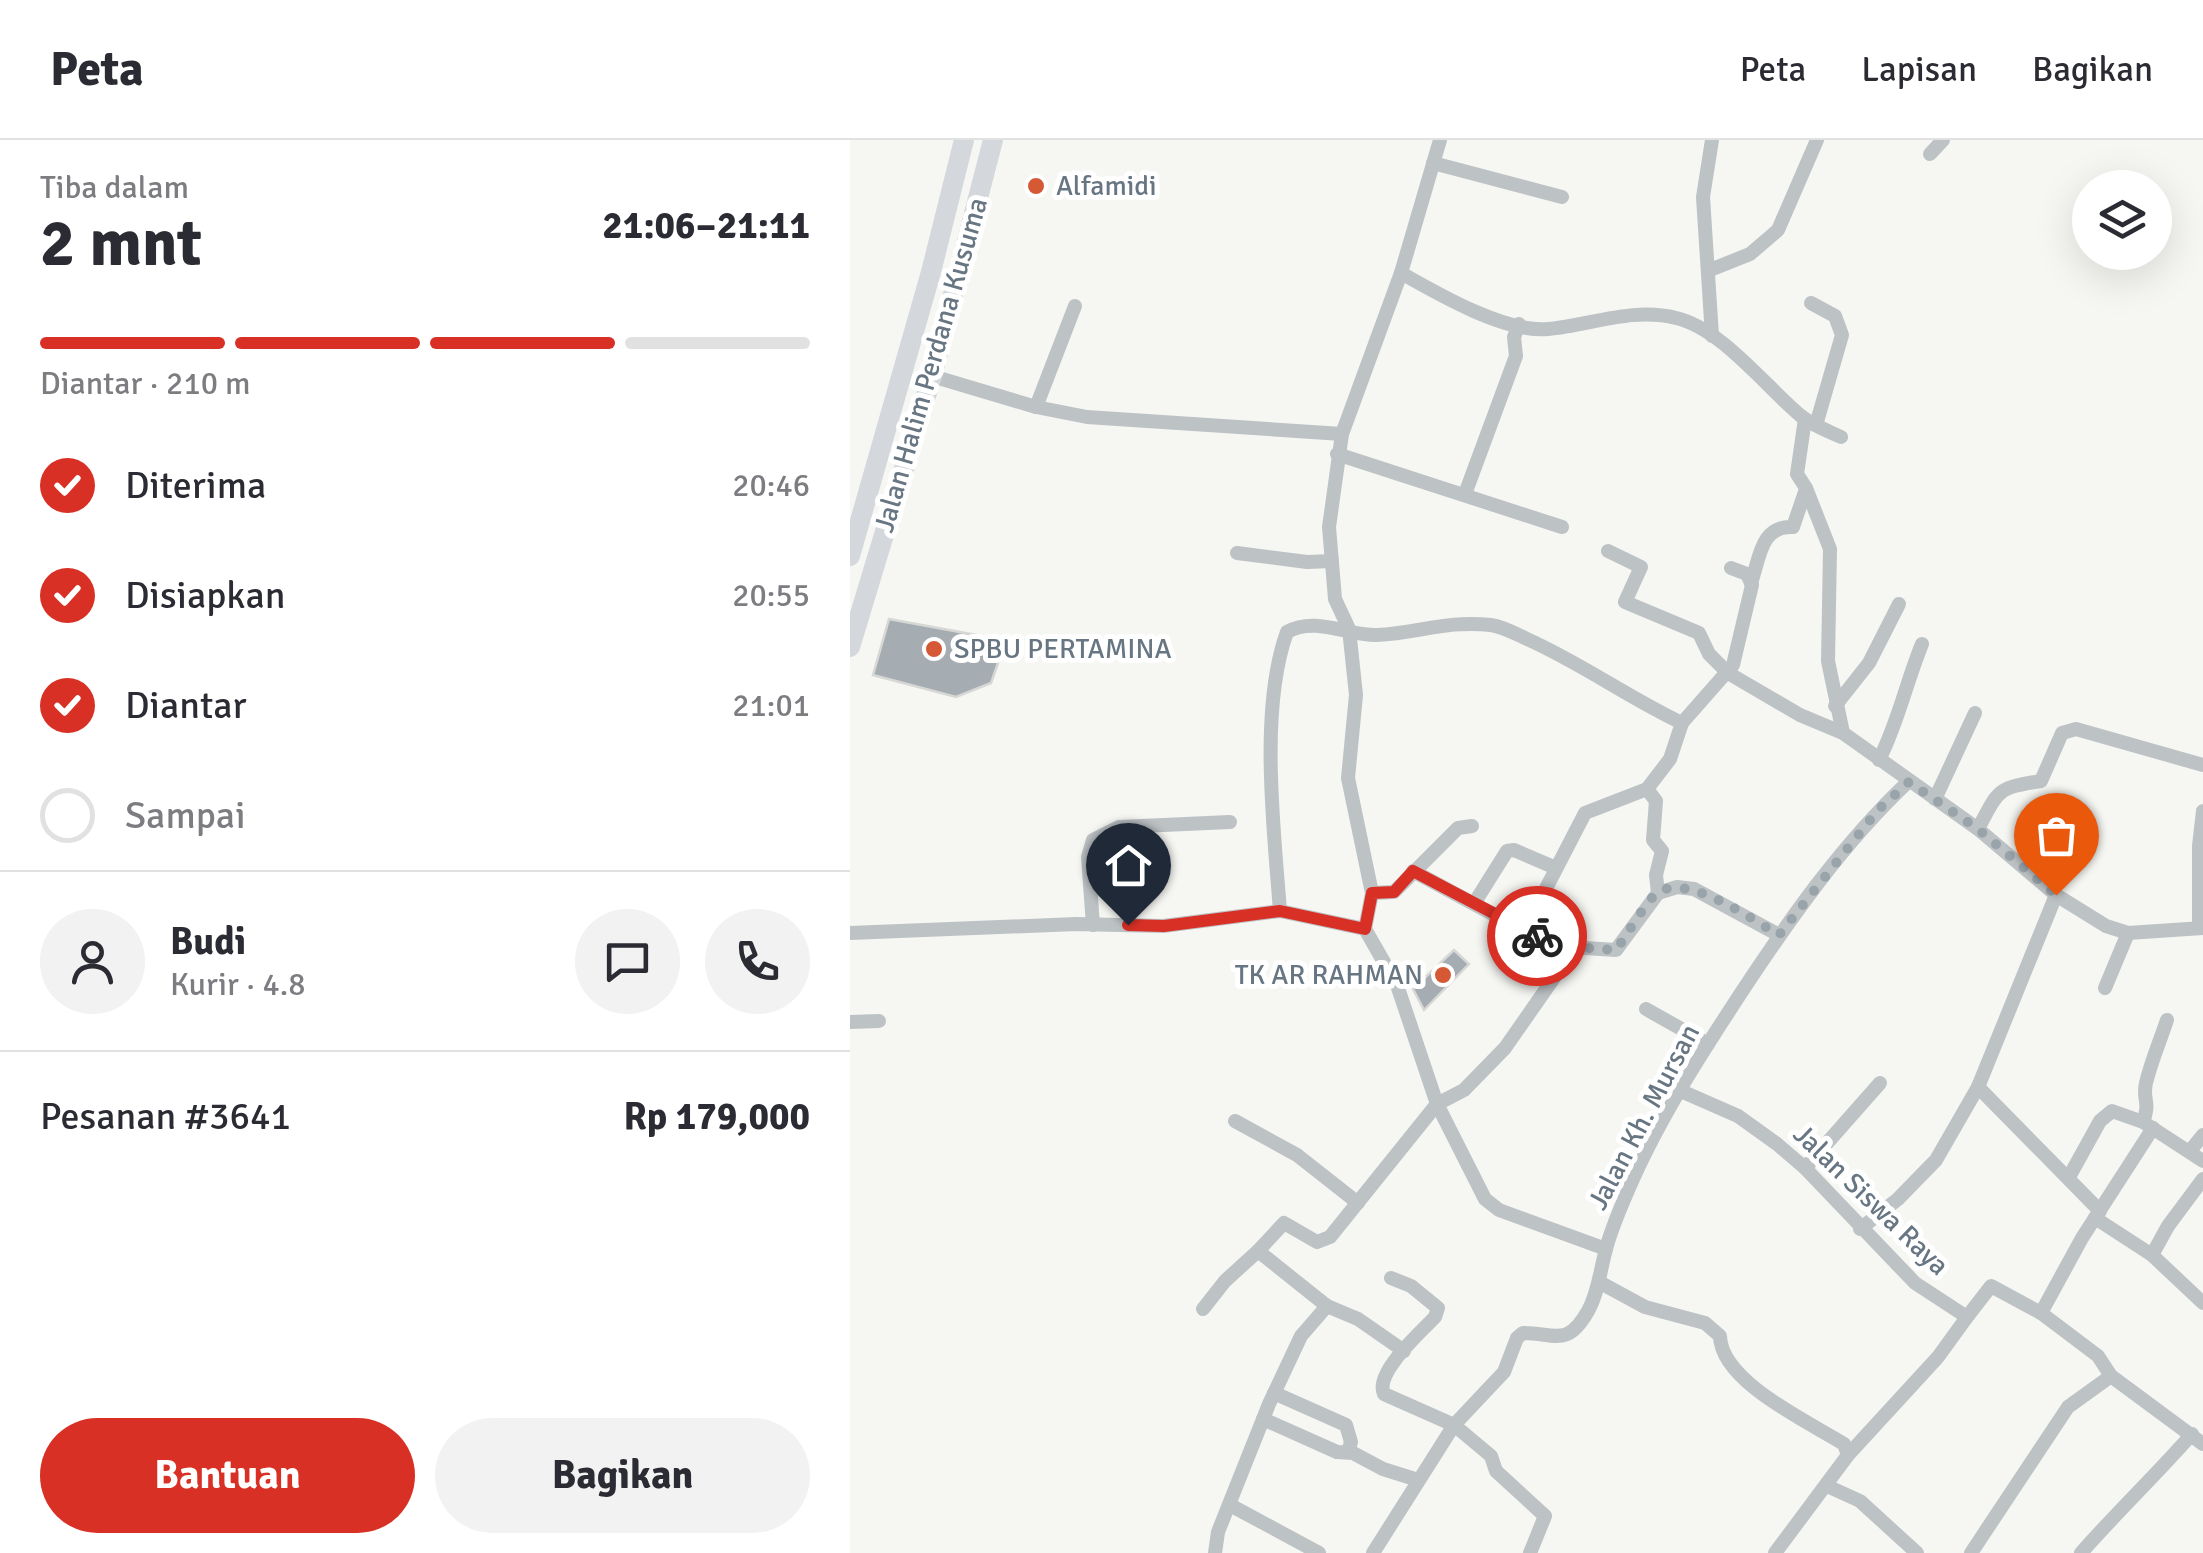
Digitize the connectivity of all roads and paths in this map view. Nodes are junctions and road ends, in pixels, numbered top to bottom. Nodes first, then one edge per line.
1 (964, 140) edge
2 (993, 140) edge
3 (1440, 140) edge
4 (1712, 140) edge
5 (1817, 140) edge
6 (1943, 140) edge
7 (1930, 154) dead end
8 (1433, 163) junction
9 (1562, 197) dead end
10 (1710, 270) junction
11 (1401, 273) junction
12 (1810, 304) dead end
13 (1076, 306) dead end
14 (1519, 324) junction
15 (1712, 336) junction
16 (932, 376) junction
17 (1036, 407) junction
18 (1811, 422) junction
19 (1342, 434) junction
20 (1841, 437) dead end
21 (1337, 454) junction
22 (1806, 488) junction
23 (1465, 494) junction
24 (1562, 527) dead end
25 (1608, 552) dead end
26 (1237, 553) dead end
27 (850, 556) edge
28 (1332, 561) junction
29 (1731, 568) dead end
30 (1751, 582) junction
31 (1898, 604) dead end
32 (1349, 629) junction
33 (1922, 644) dead end
34 (850, 646) edge
35 (1728, 673) junction
36 (1835, 706) junction
37 (1976, 712) dead end
38 (1682, 723) junction
39 (1843, 734) junction
40 (1879, 760) junction
41 (2203, 766) edge
42 (1909, 782) junction
43 (1647, 789) junction
44 (1935, 799) junction
45 (2203, 811) edge
46 (1230, 822) dead end
47 (1472, 826) dead end
48 (1978, 829) junction
49 (1556, 868) junction
50 (1413, 871) junction
51 (1658, 892) junction
52 (1372, 893) junction
53 (2056, 895) junction
54 (1475, 902) junction
55 (1280, 911) junction
56 (1093, 925) junction
57 (2201, 928) edge
58 (1365, 929) junction
59 (1524, 931) junction
60 (2128, 932) junction
61 (850, 933) edge
62 (1779, 935) junction
63 (1570, 947) junction
64 (2105, 988) dead end
65 (1646, 1008) dead end
66 (2167, 1020) dead end
67 (878, 1021) dead end
68 (850, 1022) edge
69 (1708, 1044) junction
70 (1880, 1084) dead end
71 (1978, 1086) junction
72 (1680, 1090) junction
73 (1438, 1104) junction
74 (1235, 1121) dead end
75 (2148, 1125) junction
76 (2203, 1135) edge
77 (2190, 1150) junction
78 (2203, 1161) edge
79 (1805, 1168) junction
80 (2068, 1177) junction
81 (2203, 1180) edge
82 (1358, 1203) junction
83 (2097, 1214) junction
84 (1860, 1228) junction
85 (1606, 1249) junction
86 (1258, 1252) junction
87 (2152, 1255) junction
88 (1391, 1278) dead end
89 (1599, 1282) junction
90 (2203, 1303) edge
91 (1327, 1306) junction
92 (1203, 1308) dead end
93 (2040, 1313) junction
94 (1966, 1317) junction
95 (1404, 1350) junction
96 (2111, 1376) junction
97 (1274, 1393) junction
98 (1263, 1418) junction
99 (1454, 1426) junction
100 (2198, 1435) edge
101 (1348, 1452) junction
102 (1848, 1455) junction
103 (1418, 1480) junction
104 (1827, 1486) junction
105 (1230, 1505) junction
106 (1215, 1553) edge
107 (1319, 1553) edge
108 (1373, 1553) edge
109 (1530, 1553) edge
110 (1775, 1553) edge
111 (1917, 1553) edge
112 (1971, 1553) edge
113 (2082, 1553) edge

1 - 27 main road, Jalan Halim Perdana Kusuma
2 - 16 main road, Jalan Halim Perdana Kusuma
3 - 8 street
4 - 10 street
5 - 10 street
6 - 7 street
8 - 9 street
8 - 11 street
10 - 15 street
11 - 14 street
11 - 19 street
12 - 18 street
13 - 17 street
14 - 15 street
14 - 23 street
15 - 18 street
16 - 17 street
16 - 34 main road, Jalan Halim Perdana Kusuma
17 - 19 street
18 - 20 street
18 - 22 street
19 - 21 street
21 - 23 street
21 - 28 street
22 - 30 street
22 - 36 street
23 - 24 street
25 - 35 street
26 - 28 street
28 - 32 street
29 - 30 street
30 - 35 street
31 - 36 street
32 - 38 street
32 - 52 street
32 - 55 street
33 - 40 street
35 - 38 street
35 - 39 street
36 - 39 street
37 - 44 street
38 - 43 street
39 - 40 street
40 - 42 street
41 - 48 street
42 - 44 street
42 - 62 street, Jalan Kh. Mursan
43 - 49 street
43 - 51 street
44 - 48 street
45 - 57 street
46 - 56 street
47 - 50 street
48 - 53 street
49 - 54 street
49 - 59 street
50 - 52 street
50 - 54 street
51 - 62 street
51 - 63 street
52 - 58 street
53 - 60 street
53 - 71 street
54 - 59 street
55 - 56 street
55 - 58 street
56 - 61 street
57 - 60 street
58 - 73 street
59 - 63 street
60 - 64 street
62 - 69 street, Jalan Kh. Mursan
63 - 73 street
65 - 69 street
66 - 75 street
67 - 68 street
69 - 72 street, Jalan Kh. Mursan
70 - 79 street
71 - 80 street
71 - 84 street
72 - 79 street, Jalan Siswa Raya
72 - 85 street, Jalan Kh. Mursan
73 - 82 street
73 - 85 street
74 - 82 street
75 - 77 street
75 - 80 street
75 - 83 street
76 - 77 street
77 - 78 street
79 - 84 street, Jalan Siswa Raya
80 - 83 street
81 - 87 street
82 - 86 street
83 - 87 street
83 - 93 street
84 - 94 street, Jalan Siswa Raya
85 - 89 street, Jalan Kh. Mursan
86 - 91 street
86 - 92 street
87 - 90 street
88 - 95 street
89 - 99 street, Jalan Kh. Mursan
89 - 102 street
91 - 95 street
91 - 97 street
93 - 94 street
93 - 96 street
94 - 102 street
95 - 99 street
96 - 100 street
96 - 112 street
97 - 98 street
97 - 101 street
98 - 101 street
98 - 105 street
99 - 103 street, Jalan Kh. Mursan
99 - 109 street
100 - 113 street
101 - 103 street
102 - 104 street
103 - 108 street, Jalan Kh. Mursan
104 - 110 street
104 - 111 street
105 - 106 street
105 - 107 street

